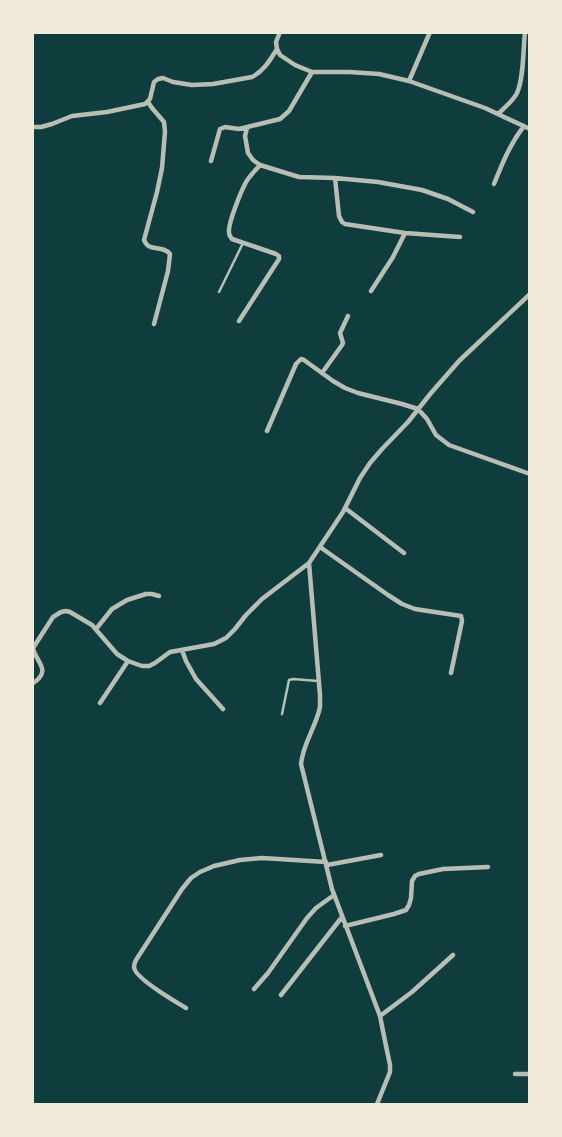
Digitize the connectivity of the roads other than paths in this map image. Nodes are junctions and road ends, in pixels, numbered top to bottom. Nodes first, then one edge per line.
1 (280, 32) edge
2 (430, 32) edge
3 (525, 32) edge
4 (277, 49) junction
5 (312, 72) junction
6 (409, 80) junction
7 (148, 102) junction
8 (498, 114) junction
9 (524, 126) junction
10 (32, 127) edge
11 (247, 128) junction
12 (530, 129) edge
13 (211, 161) dead end
14 (260, 165) junction
15 (335, 178) junction
16 (494, 184) dead end
17 (473, 212) dead end
18 (406, 233) junction
19 (460, 237) dead end
20 (243, 243) junction
21 (371, 291) dead end
22 (219, 292) dead end
23 (530, 294) edge
24 (348, 316) dead end
25 (239, 321) dead end
26 (154, 324) dead end
27 (322, 373) junction
28 (418, 410) junction
29 (267, 431) dead end
30 (530, 474) edge
31 (345, 508) junction
32 (320, 547) junction
33 (404, 553) dead end
34 (309, 563) junction
35 (159, 596) dead end
36 (96, 628) junction
37 (182, 650) junction
38 (128, 661) junction
39 (451, 673) dead end
40 (319, 681) junction
41 (32, 684) edge
42 (100, 703) dead end
43 (223, 709) dead end
44 (282, 714) dead end
45 (381, 855) dead end
46 (326, 864) junction
47 (488, 867) dead end
48 (334, 896) junction
49 (342, 917) junction
50 (345, 926) junction
51 (453, 955) dead end
52 (254, 989) dead end
53 (281, 994) dead end
54 (186, 1008) dead end
55 (380, 1016) junction
56 (515, 1074) dead end
57 (530, 1074) edge
58 (377, 1104) edge

1 - 4 street
2 - 6 street
3 - 8 street
4 - 5 street
4 - 7 street
5 - 6 street
5 - 11 street
6 - 8 street
7 - 10 street
7 - 26 street
8 - 9 street
9 - 12 street
9 - 16 street
11 - 13 street
11 - 14 street
14 - 15 street
14 - 20 street
15 - 17 street
15 - 18 street
18 - 19 street
18 - 21 street
20 - 22 lane
20 - 25 street
23 - 28 street
24 - 27 street
27 - 28 street
27 - 29 street
28 - 30 street
28 - 31 street
31 - 32 street
31 - 33 street
32 - 34 street
32 - 39 street
34 - 37 street
34 - 40 street
35 - 36 street
36 - 38 street
36 - 41 street
37 - 38 street
37 - 43 street
38 - 42 street
40 - 44 lane
40 - 46 street
45 - 46 street
46 - 48 street
46 - 54 street
47 - 50 street
48 - 49 street
48 - 52 street
49 - 50 street
49 - 53 street
50 - 55 street
51 - 55 street
55 - 58 street
56 - 57 street

